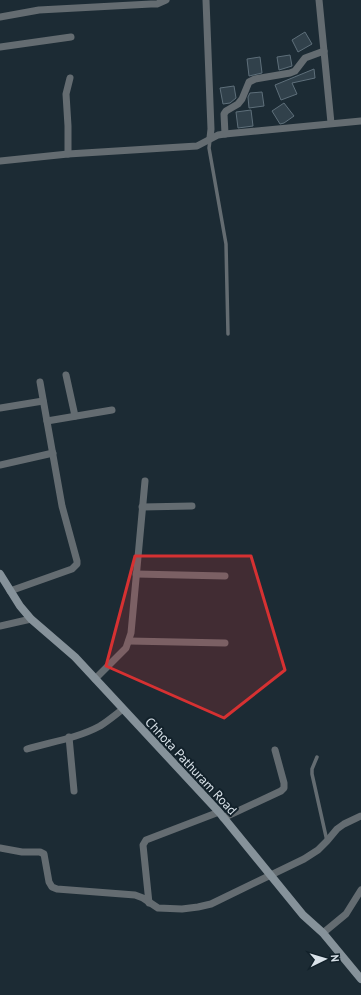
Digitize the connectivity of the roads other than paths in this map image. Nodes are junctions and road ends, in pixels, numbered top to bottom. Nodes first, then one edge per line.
1 (166, 0) edge
2 (206, 0) edge
3 (319, 0) edge
4 (0, 17) edge
5 (71, 38) dead end
6 (0, 47) edge
7 (324, 52) junction
8 (70, 78) dead end
9 (361, 121) edge
10 (331, 123) junction
11 (225, 134) junction
12 (210, 138) junction
13 (68, 154) junction
14 (0, 161) edge
15 (228, 334) dead end
16 (66, 375) dead end
17 (40, 382) dead end
18 (43, 401) junction
19 (0, 408) edge
20 (112, 410) dead end
21 (75, 416) junction
22 (47, 421) junction
23 (53, 453) junction
24 (0, 465) edge
25 (145, 481) dead end
26 (192, 506) dead end
27 (142, 507) junction
28 (0, 574) edge
29 (136, 574) junction
30 (225, 576) dead end
31 (10, 591) junction
32 (31, 619) junction
33 (0, 626) edge
34 (129, 641) junction
35 (225, 643) dead end
36 (95, 679) junction
37 (122, 709) junction
38 (69, 737) junction
39 (26, 749) dead end
40 (275, 750) dead end
41 (317, 757) dead end
42 (74, 791) dead end
43 (221, 815) junction
44 (361, 816) edge
45 (327, 841) junction
46 (0, 848) edge
47 (271, 875) junction
48 (361, 890) edge
49 (149, 903) junction
50 (323, 934) junction
51 (361, 979) edge

1 - 4 street
2 - 12 street
3 - 7 street
5 - 6 street
7 - 10 street
7 - 11 street
8 - 13 street
9 - 10 street
10 - 11 street
11 - 12 street
12 - 13 street
12 - 15 lane
13 - 14 street
16 - 21 street
17 - 18 street
18 - 19 street
18 - 22 street
20 - 21 street
21 - 22 street
22 - 23 street
23 - 24 street
23 - 31 street
25 - 27 street
26 - 27 street
27 - 29 street
28 - 31 street, Chhota Pathuram Road
29 - 30 street
29 - 34 street
31 - 32 street, Chhota Pathuram Road
32 - 33 street
32 - 36 street, Chhota Pathuram Road
34 - 35 street
34 - 36 street
36 - 37 street, Chhota Pathuram Road
37 - 38 street
37 - 43 street, Chhota Pathuram Road
38 - 39 street
38 - 42 street
40 - 43 street
41 - 45 lane
43 - 47 street, Chhota Pathuram Road
43 - 49 street
44 - 45 street
45 - 47 street
46 - 49 street
47 - 49 street
47 - 50 street, Chhota Pathuram Road
48 - 50 street
50 - 51 street, Chhota Pathuram Road

